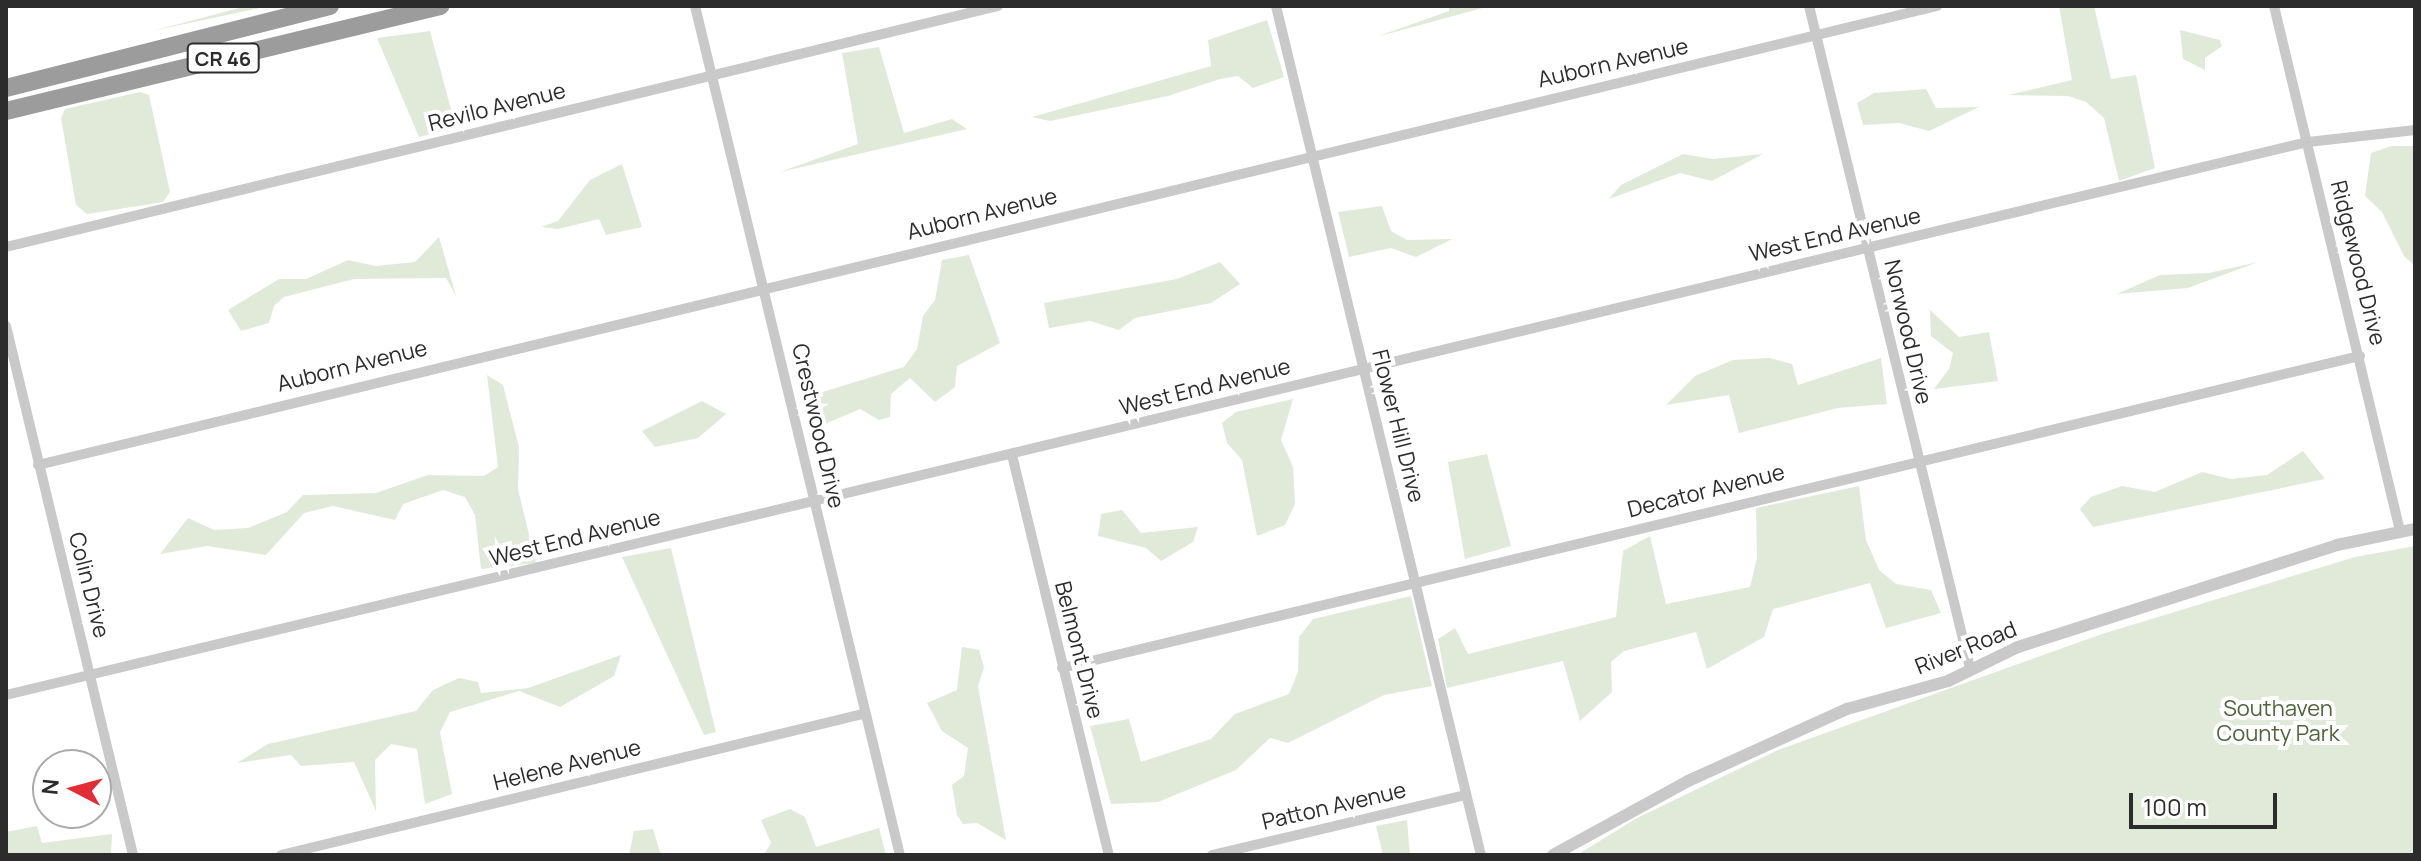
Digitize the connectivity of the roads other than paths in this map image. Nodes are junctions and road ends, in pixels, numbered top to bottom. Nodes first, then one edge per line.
1 (330, 6) edge
2 (441, 6) edge
3 (695, 6) edge
4 (998, 6) edge
5 (1276, 6) edge
6 (1809, 6) edge
7 (1937, 6) edge
8 (2274, 6) edge
9 (1816, 35) junction
10 (710, 74) junction
11 (6, 81) edge
12 (38, 81) junction
13 (6, 88) edge
14 (6, 111) edge
15 (2415, 130) edge
16 (2308, 142) junction
17 (1312, 155) junction
18 (6, 247) edge
19 (1868, 248) junction
20 (766, 287) junction
21 (6, 326) edge
22 (2360, 356) junction
23 (1364, 369) junction
24 (1012, 455) junction
25 (1918, 460) junction
26 (38, 465) junction
27 (814, 500) junction
28 (2415, 529) edge
29 (2400, 531) junction
30 (1416, 582) junction
31 (1062, 668) junction
32 (1970, 668) junction
33 (92, 675) junction
34 (6, 695) edge
35 (863, 714) junction
36 (1466, 795) junction
37 (133, 855) edge
38 (281, 855) edge
39 (900, 855) edge
40 (1109, 855) edge
41 (1212, 855) edge
42 (1481, 855) edge
43 (1553, 855) edge

1 - 12 highway, CR 46
2 - 14 highway, CR 46
3 - 10 street, Crestwood Drive
4 - 10 street, Revilo Avenue
5 - 17 street, Flower Hill Drive
6 - 9 street, Norwood Drive
7 - 9 street, Auborn Avenue
8 - 16 street, Ridgewood Drive
9 - 17 street, Auborn Avenue
9 - 19 street, Norwood Drive
10 - 18 street, Revilo Avenue
10 - 20 street, Crestwood Drive
11 - 12 highway
12 - 13 highway, CR 46
15 - 16 street, West End Avenue
16 - 19 street, West End Avenue
16 - 22 street, Ridgewood Drive
17 - 20 street, Auborn Avenue
17 - 23 street, Flower Hill Drive
19 - 23 street, West End Avenue
19 - 25 street, Norwood Drive
20 - 26 street, Auborn Avenue
20 - 27 street, Crestwood Drive
21 - 26 street, Colin Drive
22 - 25 street, Decator Avenue
22 - 29 street, Ridgewood Drive
23 - 24 street, West End Avenue
23 - 30 street, Flower Hill Drive
24 - 27 street, West End Avenue
24 - 31 street, Belmont Drive
25 - 30 street, Decator Avenue
25 - 32 street, Norwood Drive
26 - 33 street, Colin Drive
27 - 33 street, West End Avenue
27 - 35 street, Crestwood Drive
28 - 29 street, River Road
29 - 32 street, River Road
30 - 31 street, Decator Avenue
30 - 36 street, Flower Hill Drive
31 - 40 street, Belmont Drive
32 - 43 street, River Road
33 - 34 street, West End Avenue
33 - 37 street, Colin Drive
35 - 38 street, Helene Avenue
35 - 39 street, Crestwood Drive
36 - 41 street, Patton Avenue
36 - 42 street, Flower Hill Drive

